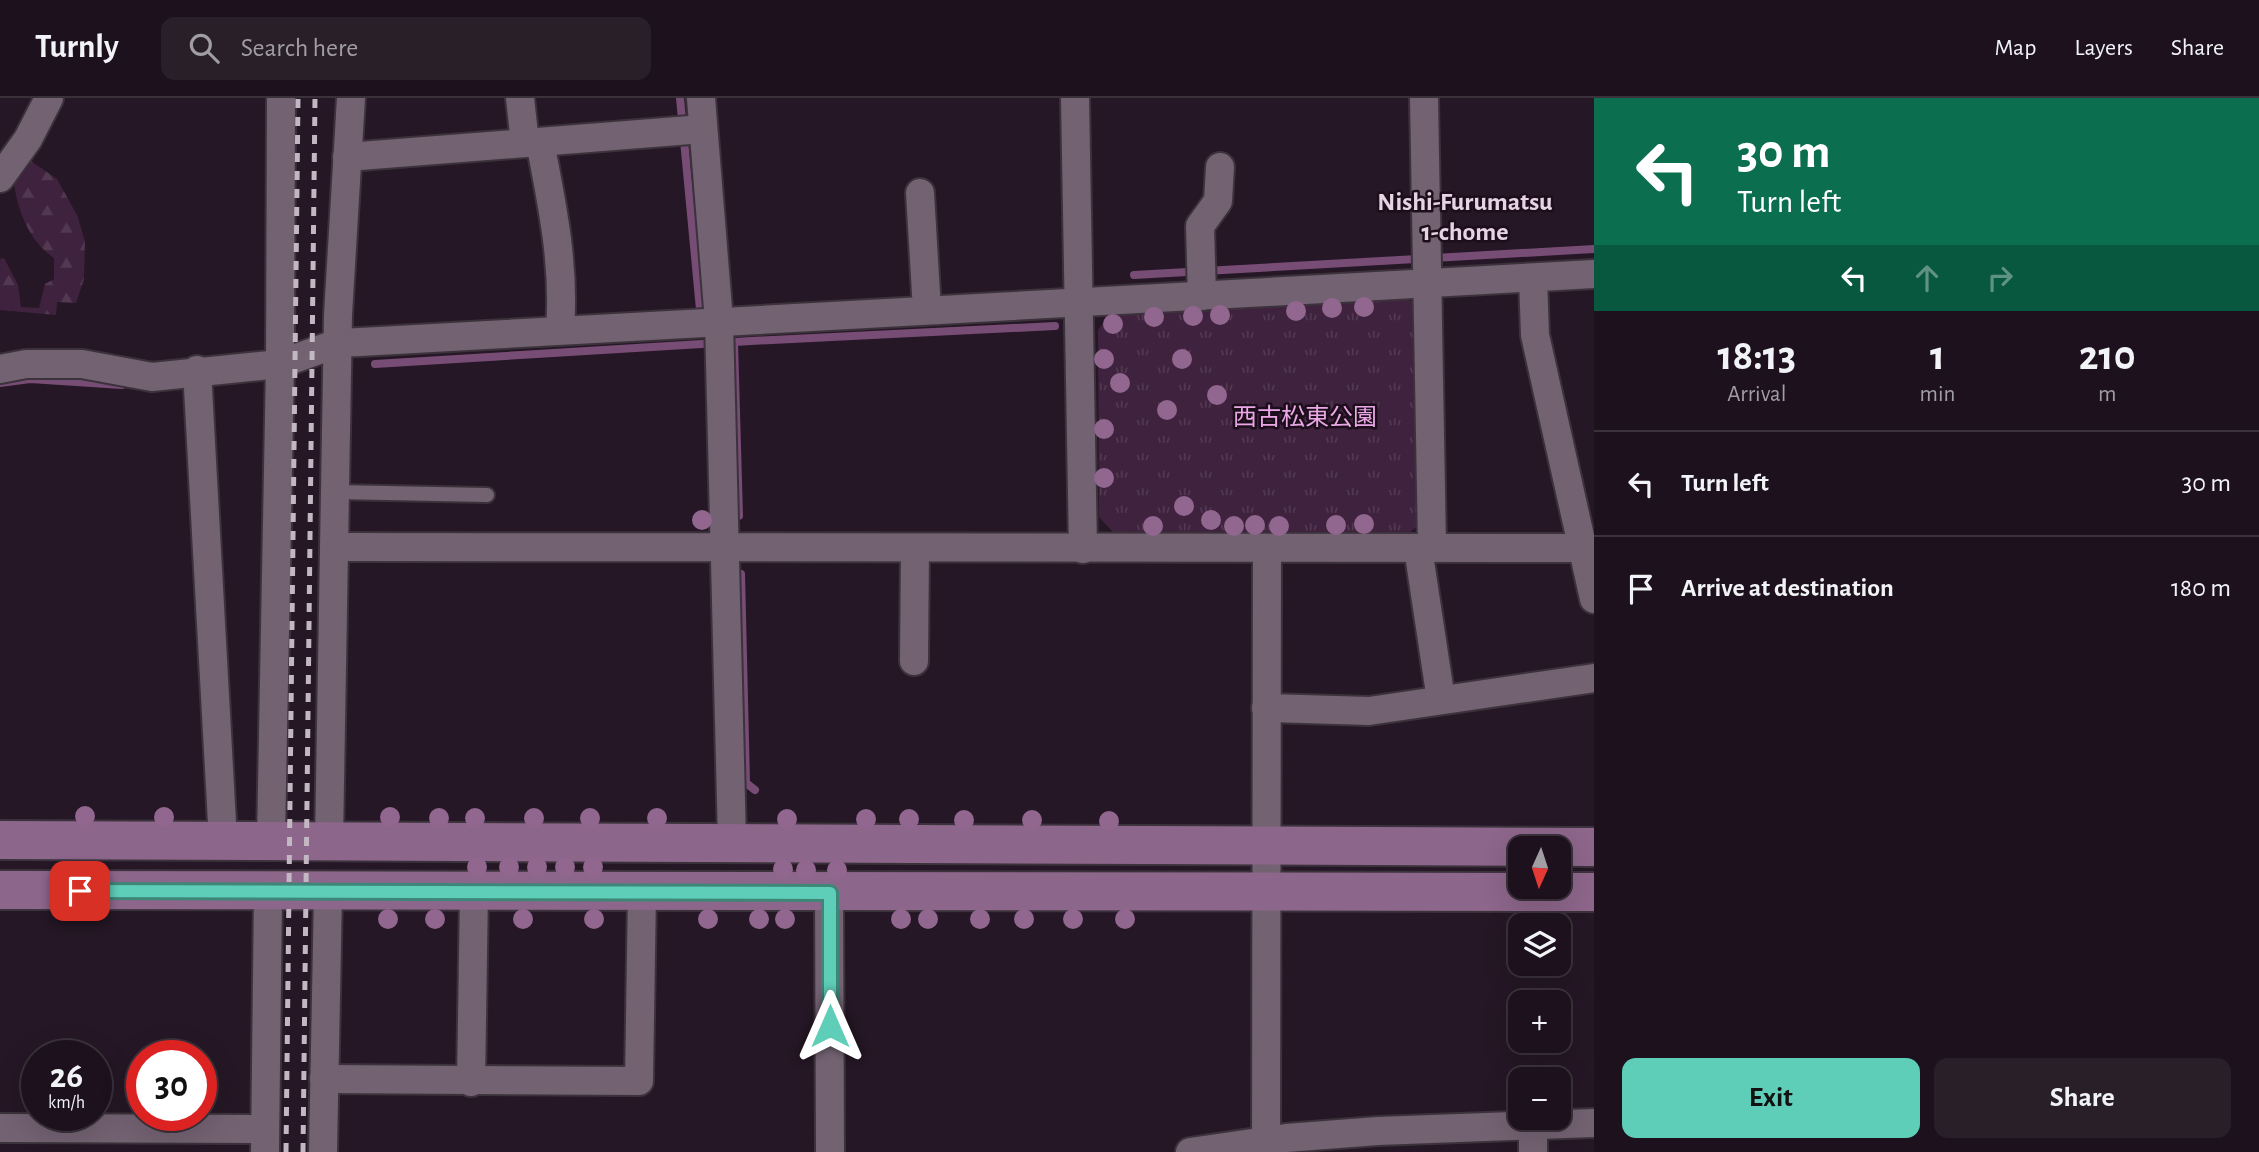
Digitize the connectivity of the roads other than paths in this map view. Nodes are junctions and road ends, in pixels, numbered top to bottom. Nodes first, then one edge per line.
1 (49, 98) edge
2 (281, 98) edge
3 (351, 98) edge
4 (520, 98) edge
5 (701, 98) edge
6 (1075, 98) edge
7 (1424, 98) edge
8 (690, 130) junction
9 (532, 142) junction
10 (347, 157) junction
11 (1220, 167) dead end
12 (0, 178) edge
13 (920, 193) dead end
14 (1426, 268) junction
15 (1594, 274) edge
16 (1533, 278) junction
17 (1202, 280) junction
18 (1079, 302) junction
19 (927, 310) junction
20 (561, 328) junction
21 (712, 330) junction
22 (338, 343) junction
23 (280, 364) junction
24 (0, 369) edge
25 (197, 380) junction
26 (336, 492) junction
27 (487, 495) dead end
28 (1425, 547) junction
29 (335, 548) junction
30 (1267, 548) junction
31 (1588, 548) edge
32 (725, 549) junction
33 (915, 549) junction
34 (1083, 549) junction
35 (1594, 599) edge
36 (914, 661) dead end
37 (1594, 678) edge
38 (1441, 700) junction
39 (1266, 708) junction
40 (0, 840) edge
41 (271, 840) junction
42 (223, 841) junction
43 (329, 841) junction
44 (732, 841) junction
45 (1265, 847) junction
46 (1594, 848) edge
47 (0, 890) edge
48 (268, 892) junction
49 (328, 892) junction
50 (474, 892) junction
51 (642, 892) junction
52 (1594, 892) edge
53 (830, 893) junction
54 (1265, 894) junction
55 (324, 1079) junction
56 (471, 1082) junction
57 (1594, 1123) edge
58 (0, 1128) edge
59 (1533, 1139) edge
60 (265, 1141) edge
61 (1378, 1141) edge
62 (1266, 1147) edge
63 (323, 1152) edge
64 (830, 1152) edge
65 (1190, 1152) edge

1 - 12 street
2 - 23 street
3 - 10 street
4 - 9 street
5 - 8 street
6 - 18 street
7 - 14 street
8 - 9 street
8 - 21 street
9 - 10 street
9 - 20 street
10 - 22 street
11 - 17 street
13 - 19 street
14 - 16 street
14 - 17 street
14 - 28 street
15 - 16 street
16 - 31 street
17 - 18 street
18 - 19 street
18 - 34 street
19 - 21 street
20 - 21 street
20 - 22 street
21 - 32 street
22 - 23 street
22 - 26 street
23 - 25 street
23 - 41 street
24 - 25 street
25 - 42 street
26 - 27 lane
26 - 29 street
28 - 30 street
28 - 31 street
28 - 38 street
29 - 32 street
29 - 43 street
30 - 34 street
30 - 39 street
31 - 35 street
32 - 33 street
32 - 44 street
33 - 34 street
33 - 36 street
37 - 38 street
38 - 39 street
39 - 45 street
40 - 42 street
41 - 42 street
41 - 43 street
43 - 44 street
44 - 45 street
45 - 46 street
45 - 54 street
47 - 48 street
48 - 49 street
48 - 60 street
49 - 50 street
49 - 55 street
50 - 51 street
50 - 56 street
51 - 53 street
51 - 56 street
52 - 54 street
53 - 54 street
53 - 64 street
54 - 62 street
55 - 56 street
55 - 63 street
57 - 59 street
58 - 60 street
59 - 61 street
61 - 62 street
62 - 65 street

